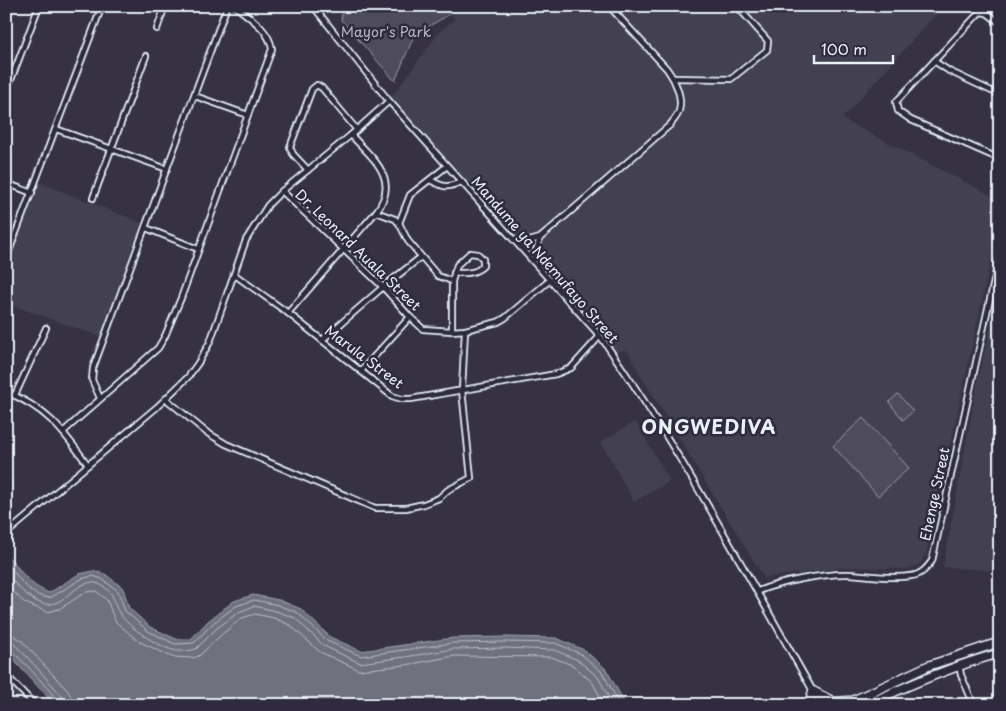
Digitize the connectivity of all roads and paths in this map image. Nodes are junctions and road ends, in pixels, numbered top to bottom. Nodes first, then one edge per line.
1 (39, 6) edge
2 (102, 6) edge
3 (165, 6) edge
4 (227, 6) edge
5 (235, 6) edge
6 (314, 6) edge
7 (609, 6) edge
8 (737, 6) edge
9 (1000, 23) edge
10 (156, 29) dead end
11 (146, 56) dead end
12 (934, 61) junction
13 (674, 78) junction
14 (6, 93) edge
15 (1000, 95) edge
16 (195, 96) junction
17 (389, 101) junction
18 (248, 115) junction
19 (56, 129) junction
20 (357, 130) junction
21 (351, 135) junction
22 (111, 149) junction
23 (1000, 159) edge
24 (447, 166) junction
25 (167, 169) junction
26 (308, 170) junction
27 (430, 180) junction
28 (462, 182) junction
29 (6, 183) edge
30 (282, 191) junction
31 (32, 193) junction
32 (93, 198) dead end
33 (376, 212) junction
34 (399, 223) junction
35 (146, 228) junction
36 (540, 238) junction
37 (518, 244) junction
38 (198, 249) junction
39 (343, 250) junction
40 (1000, 254) edge
41 (421, 257) junction
42 (6, 259) edge
43 (533, 260) junction
44 (454, 273) junction
45 (235, 275) junction
46 (452, 280) junction
47 (550, 280) junction
48 (383, 287) junction
49 (288, 313) junction
50 (410, 317) junction
51 (46, 328) dead end
52 (464, 330) junction
53 (452, 331) junction
54 (600, 336) junction
55 (322, 340) junction
56 (361, 371) junction
57 (462, 390) junction
58 (6, 392) edge
59 (15, 395) junction
60 (100, 398) junction
61 (166, 398) junction
62 (63, 432) junction
63 (88, 465) junction
64 (6, 534) edge
65 (758, 591) junction
66 (1000, 642) edge
67 (1000, 653) edge
68 (959, 665) junction
69 (6, 675) edge
70 (813, 691) junction
71 (863, 696) junction
72 (34, 705) edge
73 (809, 705) edge
74 (821, 705) edge
75 (844, 705) edge
76 (866, 705) edge
77 (974, 705) edge

1 - 14 street
2 - 19 street
3 - 10 street
4 - 16 street
5 - 18 street
6 - 17 street, Mandume ya Ndemufayo Street
7 - 13 street
8 - 13 street
9 - 12 street
11 - 22 street
12 - 15 street
12 - 23 street
13 - 36 street
16 - 18 street
16 - 25 street
17 - 20 street
17 - 24 street, Mandume ya Ndemufayo Street
18 - 38 street
19 - 22 street
19 - 31 street
20 - 21 street
20 - 26 street
21 - 26 street
21 - 33 street
22 - 25 street
22 - 32 street
24 - 27 street
24 - 28 street, Mandume ya Ndemufayo Street
25 - 35 street
26 - 30 street
27 - 28 street
27 - 34 street
28 - 37 street, Mandume ya Ndemufayo Street
29 - 31 street
30 - 39 street, Dr. Leonard Auala Street
30 - 45 street
31 - 42 street
33 - 34 street
33 - 39 street
34 - 41 street
35 - 38 street
35 - 60 street
36 - 37 street
36 - 43 street
37 - 43 street, Mandume ya Ndemufayo Street
38 - 60 street
39 - 48 street, Dr. Leonard Auala Street
39 - 49 street
40 - 65 street, Ehenge Street
41 - 46 street
41 - 48 street
43 - 47 street, Mandume ya Ndemufayo Street
44 - 44 street
44 - 46 street
45 - 49 street, Marula Street
45 - 61 street
46 - 53 street
47 - 52 street, Dr. Leonard Auala Street
47 - 54 street, Mandume ya Ndemufayo Street
48 - 50 street, Dr. Leonard Auala Street
48 - 55 street
49 - 55 street, Marula Street
50 - 53 street, Dr. Leonard Auala Street
50 - 56 street
51 - 59 street
52 - 53 street, Dr. Leonard Auala Street
52 - 57 street
54 - 57 street, Marula Street
54 - 65 street, Mandume ya Ndemufayo Street
55 - 56 street, Marula Street
56 - 57 street, Marula Street
57 - 61 street
58 - 59 street
59 - 62 street
60 - 62 street
61 - 63 street
62 - 63 street
63 - 64 street
65 - 70 street, Mandume ya Ndemufayo Street
66 - 71 main road
67 - 68 main road
68 - 76 main road
68 - 77 street
69 - 72 street
70 - 71 main road
70 - 73 main road
70 - 74 street, Mandume ya Ndemufayo Street
71 - 75 main road

